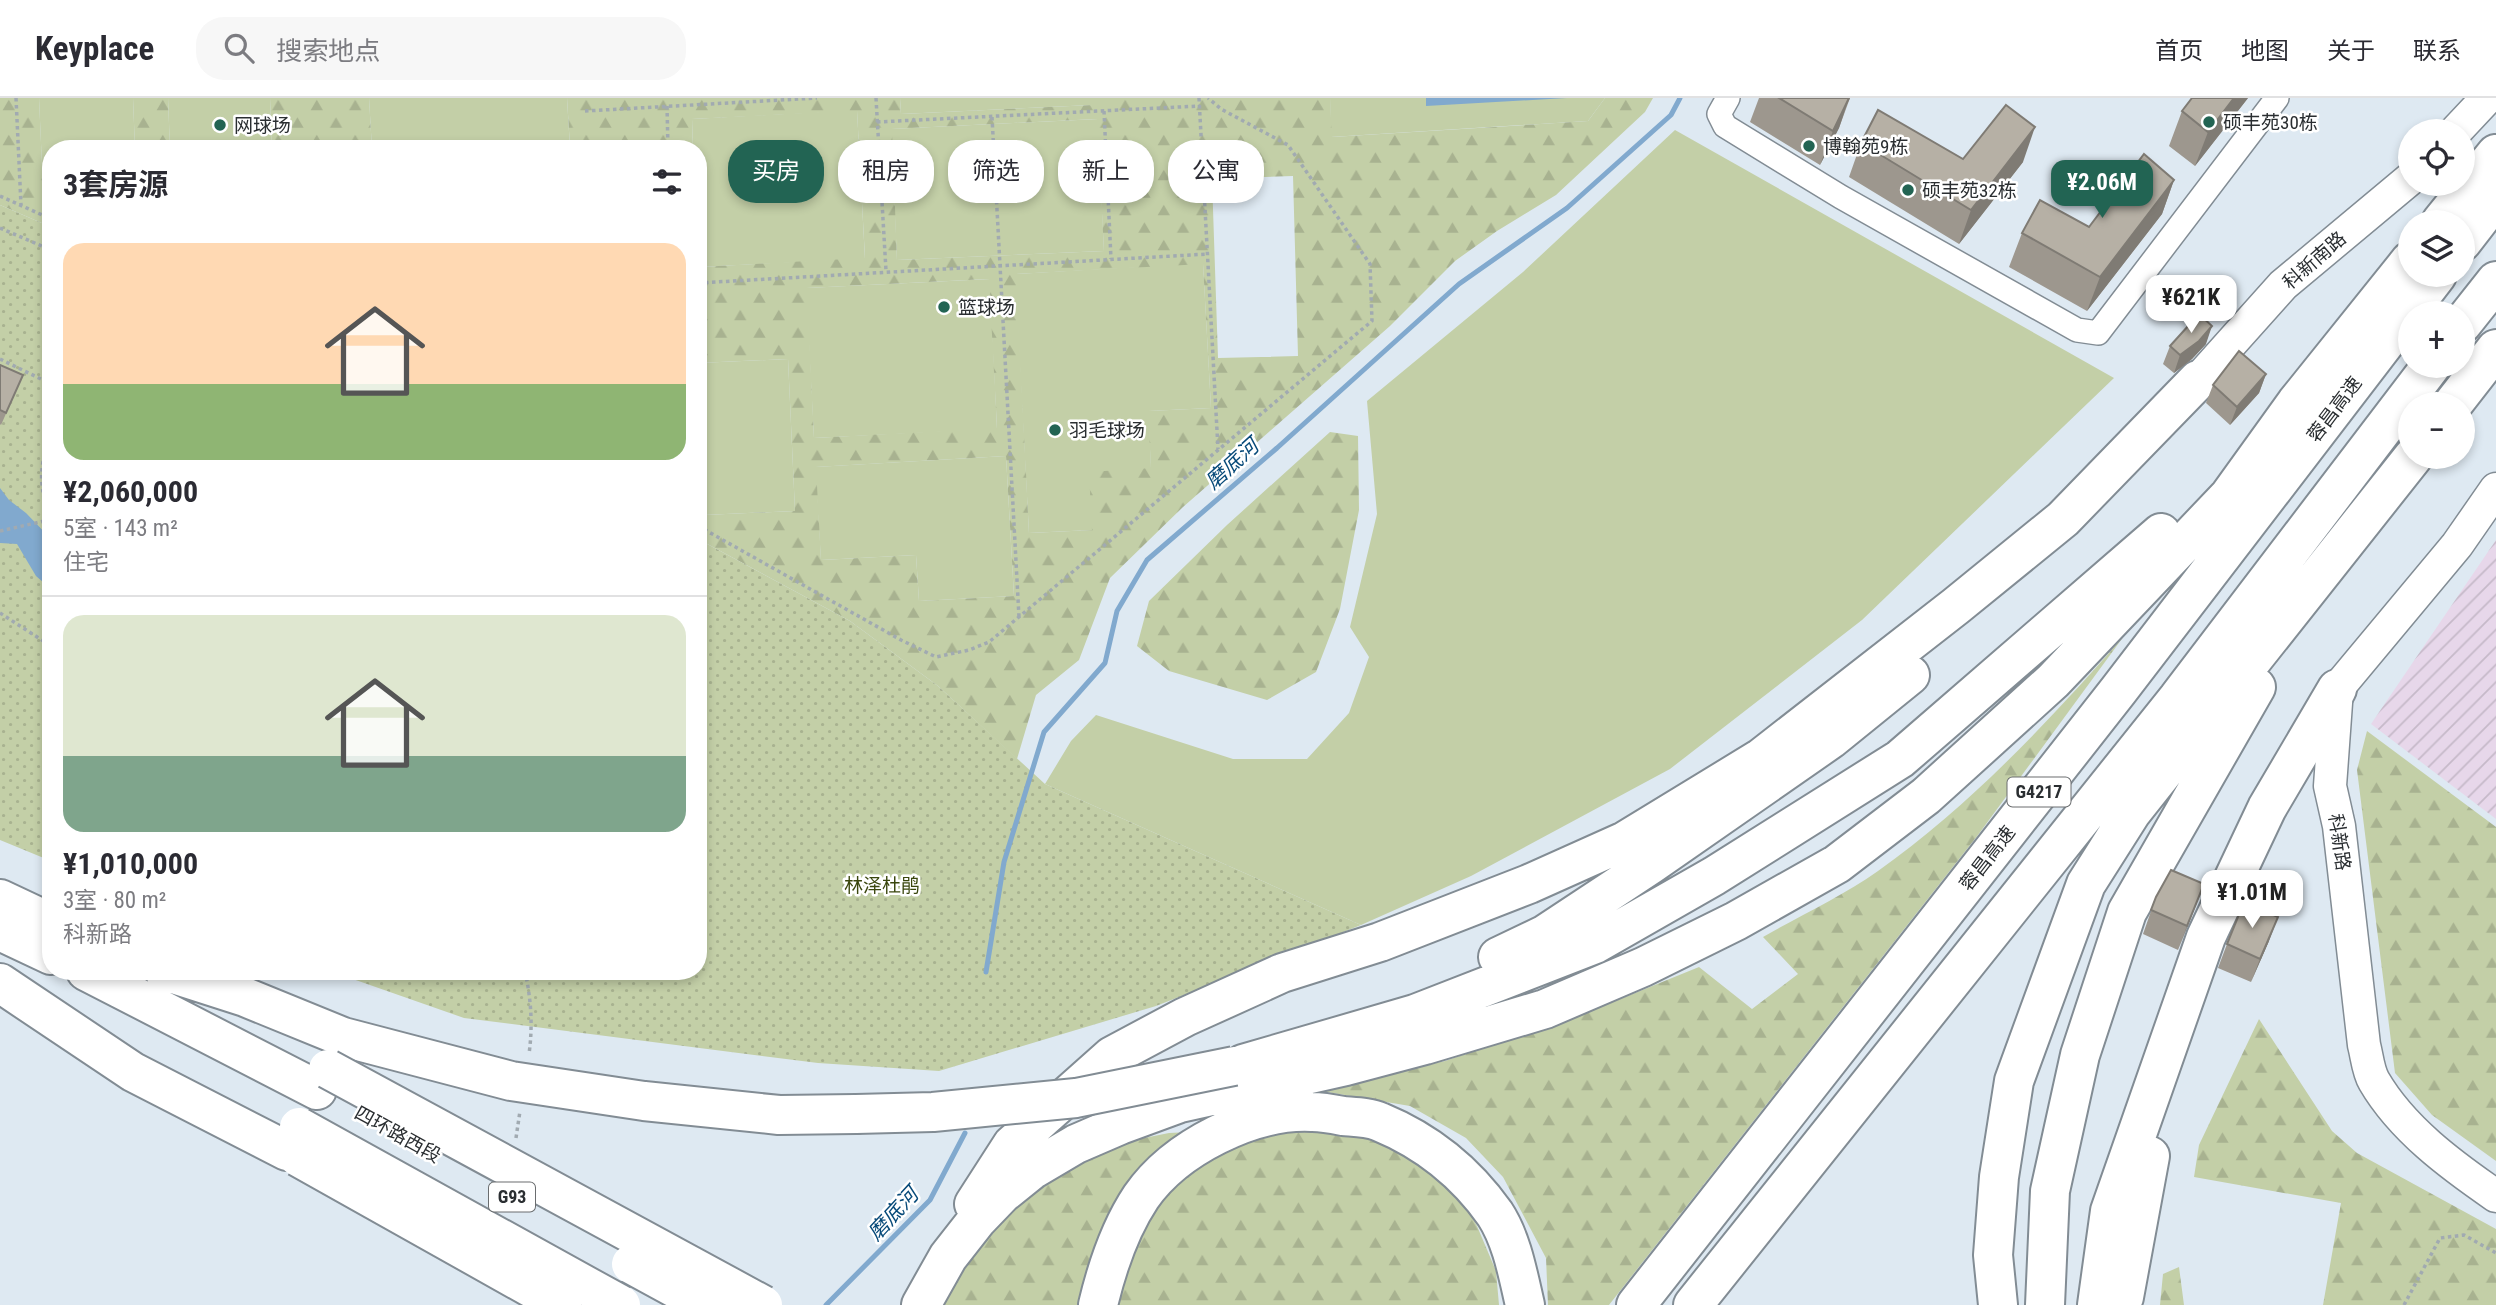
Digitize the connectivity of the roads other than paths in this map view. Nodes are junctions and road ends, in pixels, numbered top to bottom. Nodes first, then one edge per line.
1 (1728, 98) edge
2 (2277, 98) edge
3 (2487, 98) edge
4 (2467, 119) edge
5 (2496, 154) edge
6 (2398, 189) edge
7 (2496, 198) edge
8 (2451, 210) edge
9 (2475, 225) edge
10 (2398, 276) edge
11 (2496, 281) edge
12 (2428, 287) edge
13 (2476, 311) edge
14 (2496, 349) edge
15 (2422, 378) edge
16 (2197, 380) joint
17 (2462, 392) edge
18 (2296, 403) junction
19 (2404, 469) edge
20 (2496, 489) edge
21 (2063, 519) junction
22 (2316, 582) junction
23 (2337, 689) junction
24 (0, 899) edge
25 (42, 919) edge
26 (0, 931) edge
27 (2206, 937) junction
28 (42, 951) edge
29 (106, 980) edge
30 (162, 980) edge
31 (192, 980) edge
32 (0, 982) edge
33 (1234, 1066) junction
34 (323, 1079) junction
35 (293, 1139) junction
36 (2496, 1196) edge
37 (922, 1303) edge
38 (562, 1305) edge
39 (621, 1305) edge
40 (706, 1305) edge
41 (763, 1305) edge
42 (1098, 1305) edge
43 (1525, 1305) edge
44 (1636, 1305) edge
45 (1693, 1305) edge
46 (1998, 1305) edge
47 (2045, 1305) edge
48 (2097, 1305) edge
49 (2123, 1305) edge

1 - 2 street
3 - 4 main road
5 - 8 highway
6 - 16 main road, 科新南路
7 - 9 highway
10 - 18 highway
11 - 13 highway
12 - 44 highway, 蓉昌高速 / G4217
14 - 17 highway
15 - 45 highway, G4217
16 - 21 highway
18 - 33 highway
18 - 37 highway
19 - 22 highway
20 - 23 main road
21 - 33 highway
21 - 37 highway
22 - 46 highway
22 - 47 highway
23 - 27 highway
23 - 36 main road, 科新路
24 - 25 highway
26 - 28 highway
27 - 48 highway
27 - 49 highway
29 - 34 highway, 四环路西段 / G93
30 - 34 highway
31 - 33 highway, bridge
32 - 35 highway, G93
34 - 40 highway, 四环路西段 / G93, bridge
34 - 41 highway, bridge
35 - 38 highway, bridge
35 - 39 highway, G93, bridge
42 - 43 highway

